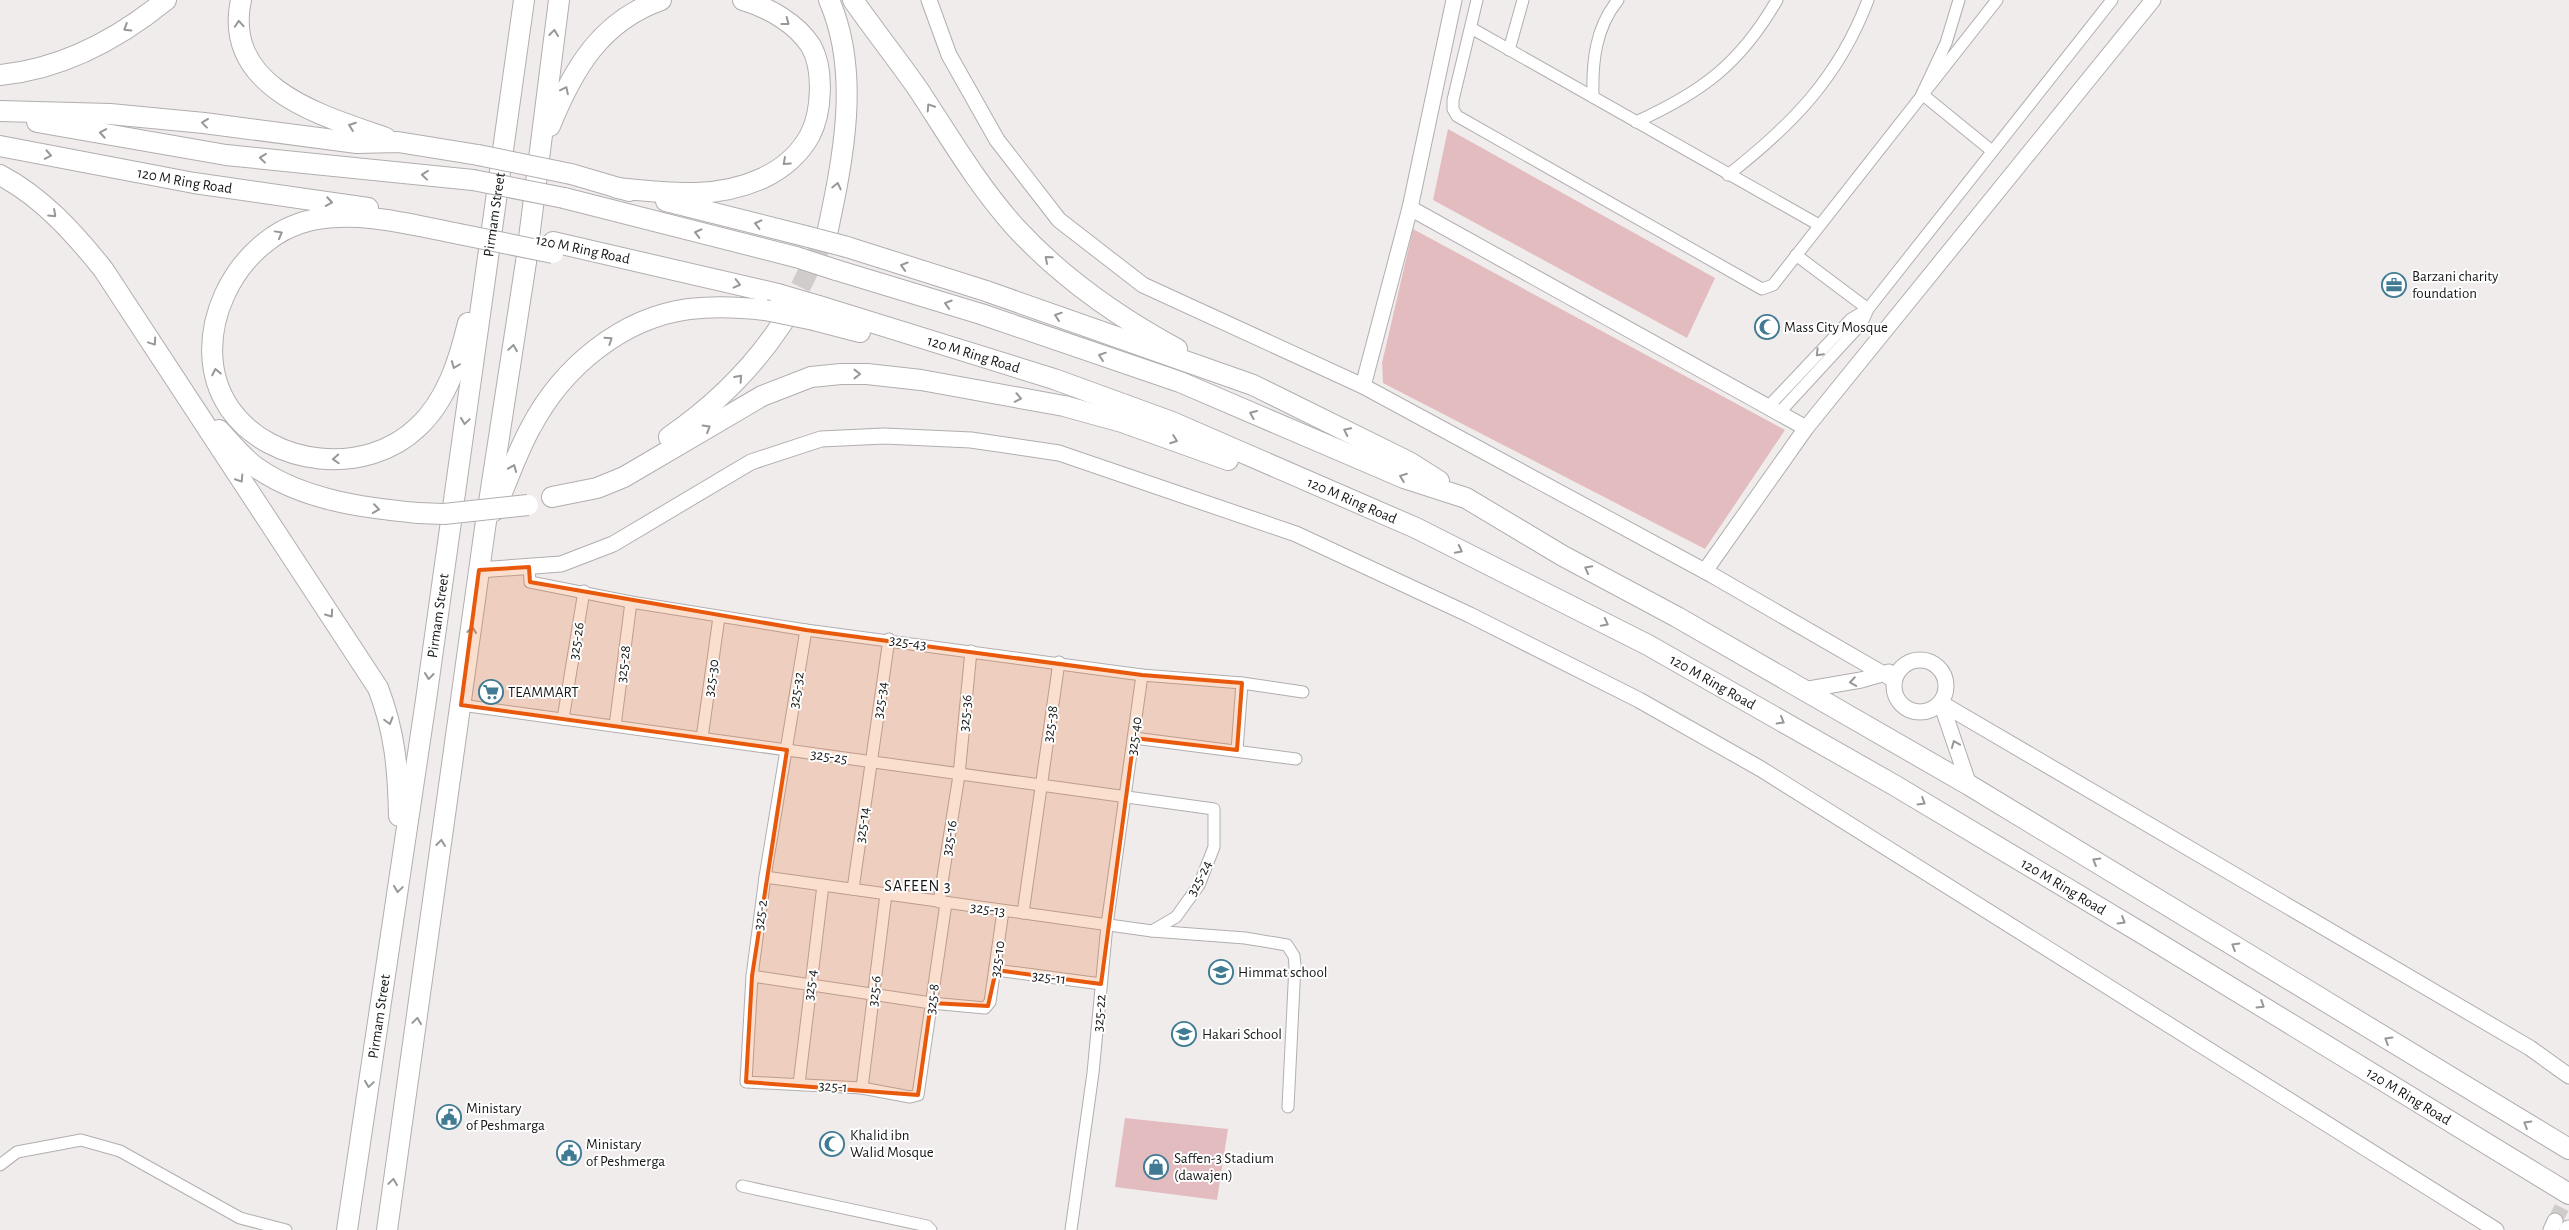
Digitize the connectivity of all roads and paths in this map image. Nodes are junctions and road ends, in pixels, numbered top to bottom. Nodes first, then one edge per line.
1 (166, 0) edge
2 (241, 0) edge
3 (510, 0) edge
4 (524, 0) edge
5 (559, 0) edge
6 (661, 0) edge
7 (743, 0) edge
8 (829, 0) edge
9 (853, 0) edge
10 (929, 0) edge
11 (1454, 0) edge
12 (1477, 0) edge
13 (1523, 0) edge
14 (1618, 0) edge
15 (1777, 0) edge
16 (1868, 0) edge
17 (1959, 0) edge
18 (1997, 0) edge
19 (2112, 0) edge
20 (2153, 0) edge
21 (1470, 28) junction
22 (1509, 50) junction
23 (0, 76) edge
24 (1922, 94) junction
25 (1592, 97) junction
26 (0, 111) edge
27 (0, 116) edge
28 (1636, 122) junction
29 (398, 142) junction
30 (0, 146) edge
31 (505, 149) junction
32 (540, 151) junction
33 (1992, 151) junction
34 (0, 175) edge
35 (1728, 175) junction
36 (617, 188) junction
37 (1410, 208) junction
38 (1819, 225) junction
39 (461, 228) junction
40 (826, 234) tunnel mouth
41 (489, 252) junction
42 (1796, 255) junction
43 (772, 302) junction
44 (1868, 309) junction
45 (783, 322) tunnel mouth
46 (1253, 385) junction
47 (1363, 386) junction
48 (186, 393) junction
49 (1773, 410) junction
50 (1806, 428) junction
51 (552, 498) junction
52 (1466, 498) junction
53 (485, 528) junction
54 (1416, 528) junction
55 (529, 567) junction
56 (479, 570) junction
57 (1705, 571) junction
58 (584, 592) junction
59 (631, 602) junction
60 (719, 617) junction
61 (806, 630) junction
62 (888, 639) junction
63 (971, 651) junction
64 (1059, 662) junction
65 (1893, 674) junction
66 (1142, 675) junction
67 (1242, 683) junction
68 (1803, 690) junction
69 (1303, 692) dead end
70 (1940, 703) junction
71 (461, 705) junction
72 (563, 719) junction
73 (615, 726) junction
74 (702, 738) junction
75 (1134, 738) junction
76 (787, 750) junction
77 (1237, 750) junction
78 (1296, 758) dead end
79 (871, 762) junction
80 (959, 775) junction
81 (1042, 785) junction
82 (1969, 785) junction
83 (1126, 796) junction
84 (1214, 808) joint
85 (402, 860) junction
86 (766, 877) junction
87 (823, 885) junction
88 (852, 890) junction
89 (886, 894) junction
90 (942, 902) junction
91 (1003, 911) junction
92 (1023, 913) junction
93 (1107, 925) junction
94 (1152, 931) junction
95 (996, 970) junction
96 (752, 976) junction
97 (1101, 984) junction
98 (810, 985) junction
99 (873, 994) junction
100 (931, 1003) junction
101 (2569, 1076) edge
102 (746, 1082) joint
103 (799, 1084) junction
104 (862, 1088) junction
105 (918, 1095) joint
106 (1288, 1106) dead end
107 (2569, 1149) edge
108 (0, 1165) edge
109 (742, 1186) dead end
110 (2569, 1194) edge
111 (286, 1230) edge
112 (348, 1230) edge
113 (386, 1230) edge
114 (931, 1230) edge
115 (1071, 1230) edge
116 (2496, 1230) edge

1 -> 23 highway
29 -> 2 highway
3 - 31 highway
4 - 31 highway, Pirmam Street
32 -> 5 highway
32 -> 6 highway
7 -> 36 highway
40 -> 8 highway
46 -> 9 highway
10 - 47 street
11 - 37 street
12 - 21 street
13 - 22 street
14 - 25 street
15 - 28 street
16 - 35 street
17 - 24 street
18 - 24 street
19 - 33 street
20 - 50 street
21 - 22 street
21 - 42 street
22 - 25 street
24 - 33 street
24 - 38 street
25 - 28 street
29 -> 26 highway
52 -> 27 highway, bridge
28 - 35 street
29 - 36 highway, bridge
30 -> 39 highway, 120 M Ring Road
31 - 41 highway, Pirmam Street
53 -> 32 highway
33 - 44 street
34 -> 48 highway
35 - 38 street
46 -> 36 highway, bridge
37 - 47 street
37 - 49 street
38 - 42 street
41 -> 39 highway
39 -> 43 highway, 120 M Ring Road
41 -> 85 highway, Pirmam Street
42 - 44 street
53 -> 43 highway
43 - 54 highway, 120 M Ring Road, bridge
44 - 49 street
51 -> 45 highway
52 -> 46 highway
47 - 57 street
48 -> 51 highway, bridge
48 -> 85 highway
49 - 50 street
50 - 57 street
51 -> 54 highway
68 -> 52 highway
53 - 56 highway
54 -> 110 highway, 120 M Ring Road
55 - 56 street
55 - 58 street, 325-43
55 - 116 street
71 -> 56 highway
57 - 65 street
58 - 59 street, 325-43
58 - 72 street, 325-26
59 - 60 street, 325-43
59 - 73 street, 325-28
60 - 61 street, 325-43
60 - 74 street, 325-30
61 - 62 street, 325-43
61 - 76 street, 325-32
62 - 63 street, 325-43
62 - 79 street, 325-34
63 - 64 street, 325-43
63 - 80 street, 325-36
64 - 66 street, 325-43
64 - 81 street, 325-38
65 -> 68 street
65 - 70 street
65 - 70 street
66 - 67 street, 325-43
66 - 75 street, 325-40
67 - 69 street, 325-43
67 - 77 street
68 - 82 highway
82 -> 70 street
70 - 101 street
71 - 72 street, 325-25
113 -> 71 highway
72 - 73 street, 325-25
73 - 74 street, 325-25
74 - 76 street, 325-25
75 - 77 street
75 - 83 street, 325-40
76 - 79 street, 325-25
76 - 86 street, 325-2
77 - 78 street
79 - 80 street, 325-25
79 - 88 street, 325-14
80 - 81 street, 325-25
80 - 90 street, 325-16
81 - 83 street, 325-25
81 - 92 street, 325-38
107 -> 82 highway
83 - 84 street, 325-25
83 - 93 street, 325-22
84 - 94 street, 325-24
85 -> 112 highway, Pirmam Street
86 - 87 street, 325-13
86 - 96 street, 325-2
87 - 88 street, 325-13
87 - 98 street, 325-4
88 - 89 street, 325-13
89 - 90 street, 325-13
89 - 99 street, 325-6
90 - 91 street, 325-13
90 - 100 street, 325-8
91 - 92 street, 325-13
91 - 95 street, 325-10
92 - 93 street, 325-13
93 - 94 street, 325-13
93 - 97 street, 325-22
94 - 106 street, 325-13
95 - 97 street, 325-11
95 - 100 street, 325-10
96 - 98 street
96 - 102 street, 325-2
97 - 115 street, 325-22
98 - 99 street
98 - 103 street, 325-4
99 - 100 street
99 - 104 street, 325-6
100 - 105 street, 325-8
102 - 103 street, 325-1
103 - 104 street, 325-1
104 - 105 street, 325-1
108 - 111 street
109 - 114 street

